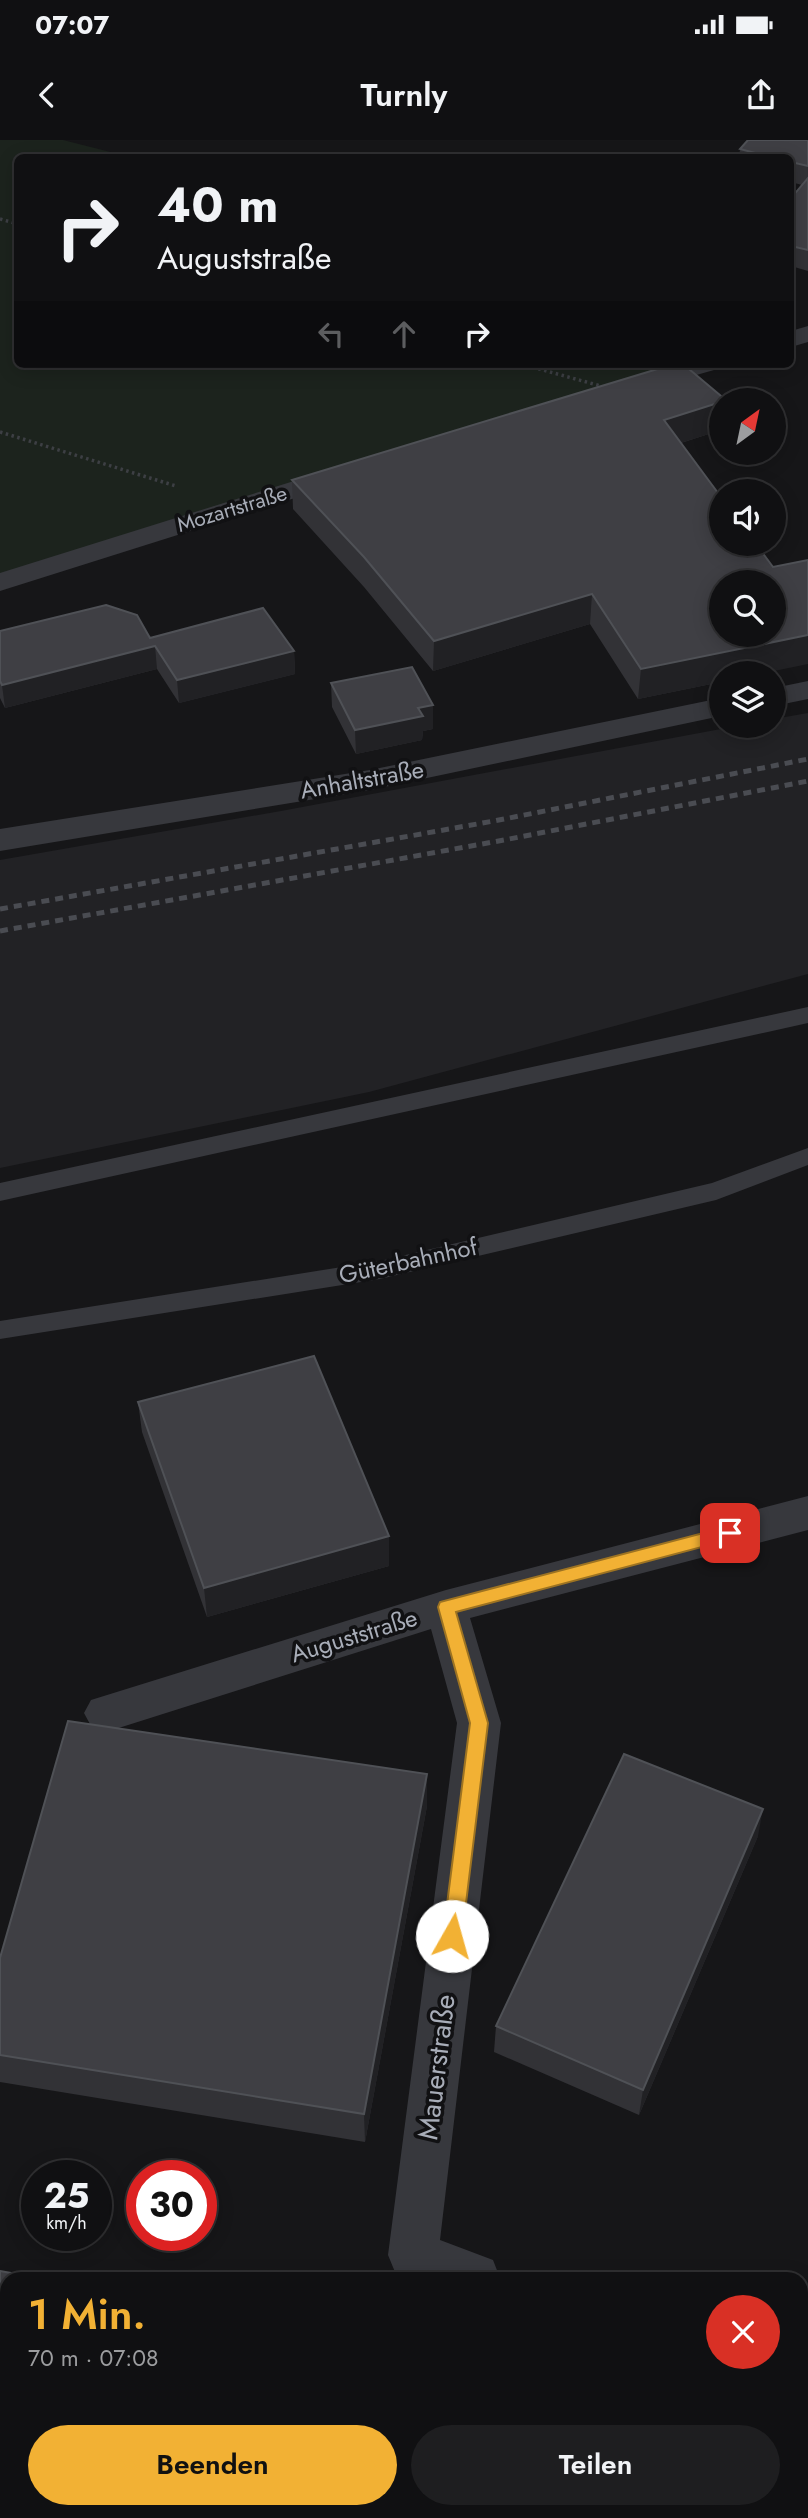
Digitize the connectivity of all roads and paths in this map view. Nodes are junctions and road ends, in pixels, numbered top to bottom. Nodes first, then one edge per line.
1 (535, 368) edge
2 (691, 368) edge
3 (615, 390) joint
4 (0, 432) edge
5 (370, 466) edge
6 (240, 505) junction
7 (0, 582) edge
8 (808, 690) edge
9 (786, 695) edge
10 (709, 709) edge
11 (0, 840) edge
12 (808, 1015) edge
13 (808, 1156) edge
14 (0, 1192) edge
15 (0, 1330) edge
16 (808, 1513) edge
17 (446, 1607) junction
18 (106, 1713) dead end
19 (459, 2272) edge

1 - 3 path
2 - 3 street
4 - 6 path
5 - 6 street, Mozartstraße
6 - 7 street, Mozartstraße
8 - 9 street
10 - 11 street, Anhaltstraße
12 - 14 lane
13 - 15 lane, Güterbahnhof
16 - 17 street, Auguststraße
17 - 18 street, Auguststraße
17 - 19 street, Mauerstraße

